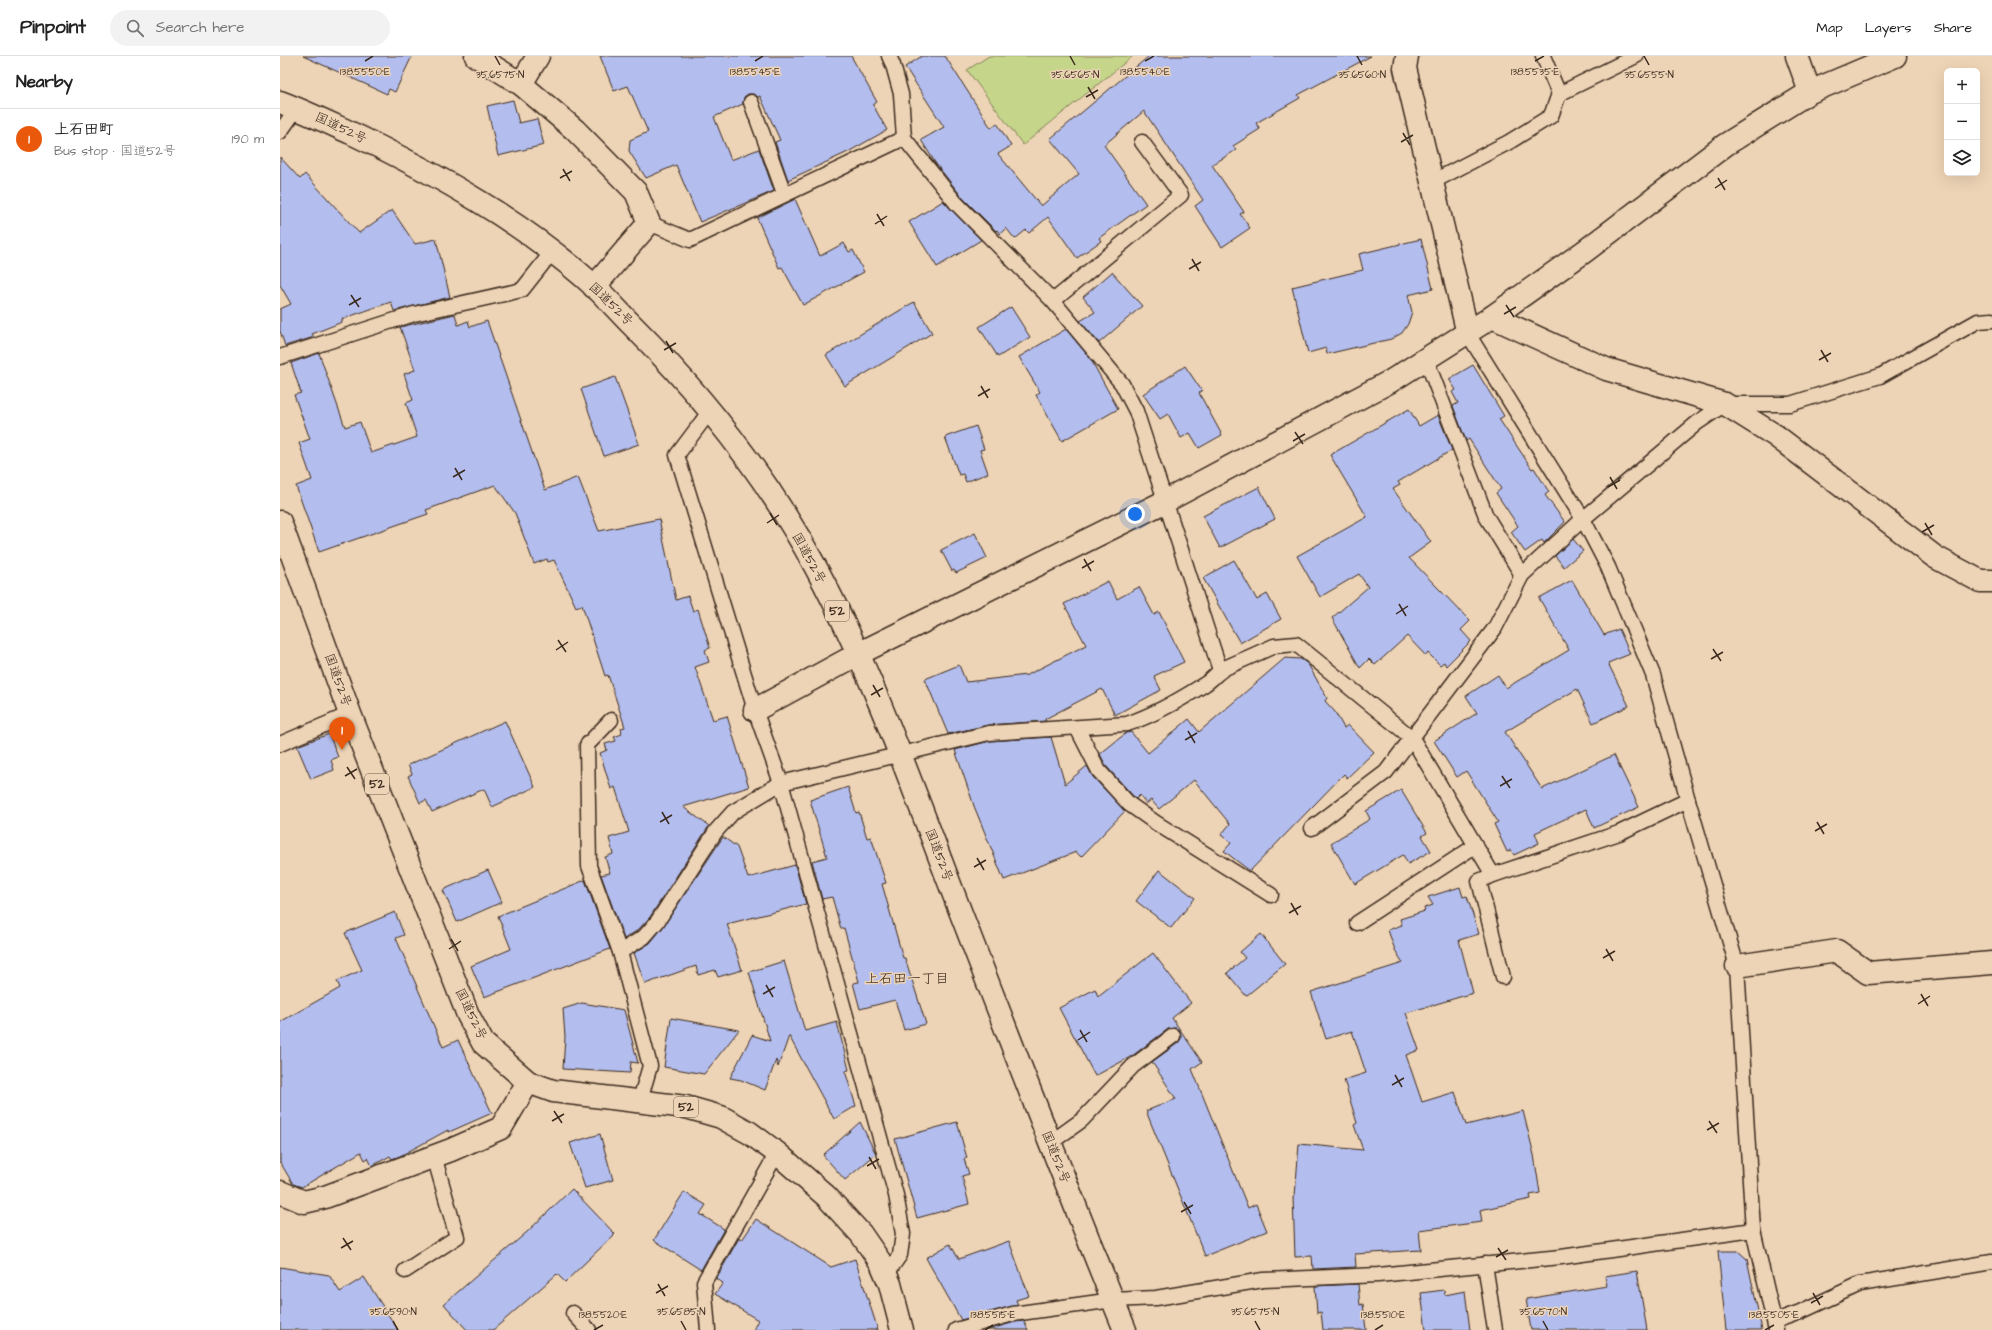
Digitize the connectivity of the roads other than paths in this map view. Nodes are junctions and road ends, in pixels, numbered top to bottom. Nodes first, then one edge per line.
1 (476, 56) edge
2 (538, 56) edge
3 (889, 56) edge
4 (1406, 56) edge
5 (1542, 56) edge
6 (1636, 56) edge
7 (1797, 56) edge
8 (1895, 56) edge
9 (521, 84) junction
10 (1810, 92) junction
11 (1559, 94) junction
12 (751, 102) dead end
13 (288, 105) edge
14 (280, 132) edge
15 (904, 138) junction
16 (1142, 142) dead end
17 (1432, 182) junction
18 (784, 194) junction
19 (649, 223) junction
20 (552, 252) junction
21 (594, 286) junction
22 (1053, 301) junction
23 (1492, 317) junction
24 (1992, 320) edge
25 (1468, 334) junction
26 (280, 357) edge
27 (1426, 359) junction
28 (1725, 404) junction
29 (710, 411) junction
30 (1164, 502) junction
31 (1583, 519) junction
32 (280, 522) edge
33 (1522, 575) junction
34 (1992, 581) edge
35 (858, 654) junction
36 (1220, 670) junction
37 (754, 710) junction
38 (350, 714) junction
39 (611, 720) dead end
40 (1077, 728) junction
41 (1412, 738) junction
42 (280, 744) edge
43 (900, 756) junction
44 (781, 783) junction
45 (1688, 800) junction
46 (1312, 828) dead end
47 (1475, 846) junction
48 (1493, 875) junction
49 (1272, 895) dead end
50 (1357, 923) dead end
51 (620, 952) junction
52 (1992, 963) edge
53 (1737, 966) junction
54 (1503, 977) dead end
55 (1173, 1036) dead end
56 (528, 1082) junction
57 (639, 1103) junction
58 (1050, 1143) junction
59 (777, 1152) junction
60 (434, 1156) junction
61 (280, 1192) edge
62 (1753, 1230) junction
63 (1992, 1262) edge
64 (1485, 1264) junction
65 (405, 1271) dead end
66 (886, 1275) junction
67 (1113, 1300) junction
68 (573, 1313) dead end
69 (1776, 1326) edge
70 (589, 1330) edge
71 (708, 1330) edge
72 (902, 1330) edge
73 (956, 1330) edge
74 (1125, 1330) edge
75 (1494, 1330) edge

1 - 9 main road
2 - 9 main road
3 - 15 lane
4 - 17 main road
5 - 11 lane
6 - 11 lane
7 - 10 main road
8 - 10 main road
9 - 19 main road
10 - 23 main road
11 - 17 lane
12 - 18 lane
13 - 14 lane
13 - 20 main road, 国道52号 / 52
15 - 18 lane
15 - 22 lane
16 - 22 lane
17 - 25 main road
18 - 19 lane
19 - 21 main road
20 - 21 main road, 国道52号 / 52
20 - 26 lane
21 - 29 main road, 国道52号 / 52
22 - 30 lane
23 - 25 main road
23 - 28 main road
24 - 28 lane
25 - 27 main road
25 - 31 lane
27 - 30 main road
27 - 33 lane
28 - 31 lane
28 - 34 main road
29 - 35 main road, 国道52号 / 52
29 - 37 lane
30 - 35 main road
30 - 36 lane
31 - 33 lane
31 - 45 lane
32 - 38 main road, 国道52号 / 52
33 - 41 lane
35 - 37 main road
35 - 43 main road, 国道52号 / 52
36 - 40 lane
36 - 41 lane
37 - 44 lane
38 - 42 lane
38 - 56 main road, 国道52号 / 52
39 - 51 lane
40 - 43 lane
40 - 49 lane
41 - 46 lane
41 - 47 lane
43 - 44 lane
43 - 58 main road, 国道52号 / 52
44 - 51 lane
44 - 66 lane
45 - 48 lane
45 - 53 lane
47 - 48 lane
47 - 50 lane
48 - 54 lane
51 - 57 lane
52 - 53 main road
53 - 62 lane
55 - 58 lane
56 - 57 main road, 国道52号 / 52
56 - 60 main road
57 - 59 main road, 国道52号 / 52
58 - 67 main road, 国道52号 / 52
59 - 66 main road, 国道52号 / 52
59 - 71 lane
60 - 61 main road
60 - 65 lane
62 - 64 lane
62 - 69 lane
63 - 69 lane
64 - 67 lane
64 - 75 lane
66 - 72 main road, 国道52号 / 52
67 - 73 lane
67 - 74 main road, 国道52号 / 52
68 - 70 lane

